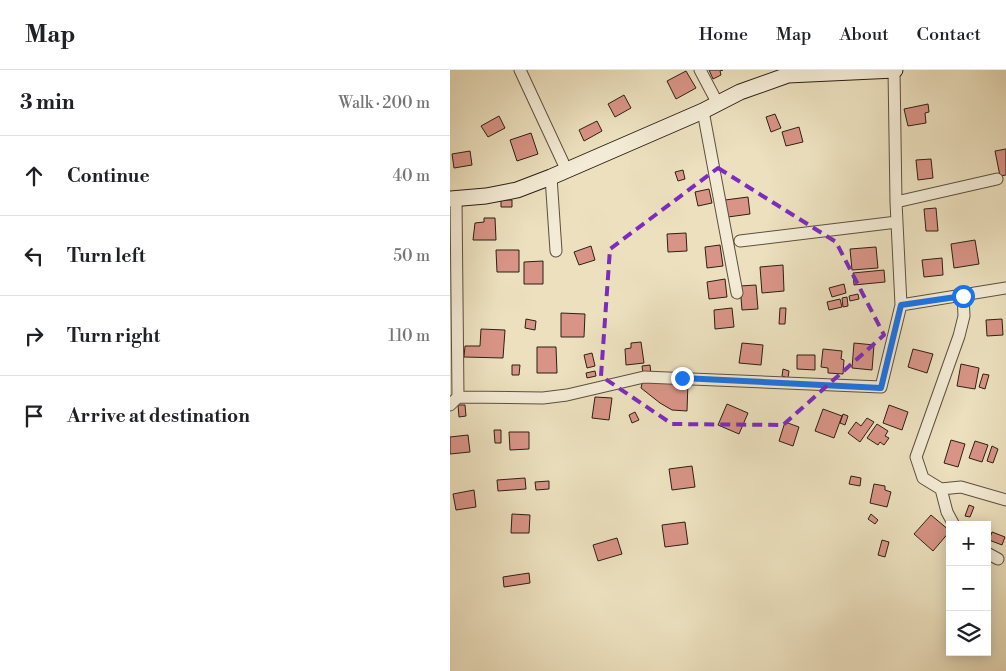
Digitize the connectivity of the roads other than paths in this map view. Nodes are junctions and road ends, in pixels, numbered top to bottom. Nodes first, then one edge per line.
1 (520, 70) edge
2 (700, 70) edge
3 (894, 70) edge
4 (718, 104) junction
5 (703, 111) junction
6 (567, 171) junction
7 (552, 177) junction
8 (996, 179) dead end
9 (453, 199) edge
10 (896, 202) junction
11 (897, 222) junction
12 (740, 241) dead end
13 (556, 251) dead end
14 (1006, 288) edge
15 (737, 293) dead end
16 (963, 296) junction
17 (901, 305) junction
18 (454, 401) edge
19 (941, 490) junction
20 (1006, 500) edge
21 (952, 521) edge

1 - 6 street
2 - 4 street
3 - 4 street
3 - 10 street
4 - 5 street
5 - 6 street
5 - 15 street
6 - 7 street
7 - 9 street
7 - 13 street
8 - 10 street
9 - 18 street
10 - 11 street
11 - 12 street
11 - 17 street
14 - 16 street
16 - 17 street
16 - 19 street
17 - 18 street
19 - 20 street
19 - 21 street

